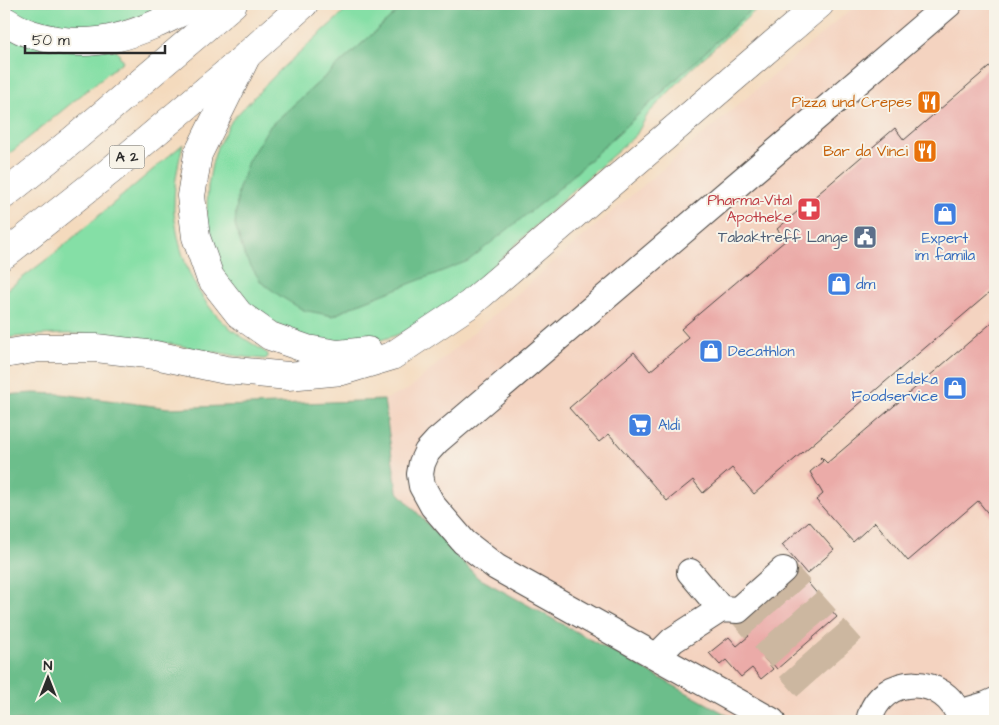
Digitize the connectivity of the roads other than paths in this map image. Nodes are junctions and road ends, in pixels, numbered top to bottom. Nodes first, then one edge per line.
1 (198, 4) edge
2 (233, 4) edge
3 (304, 4) edge
4 (792, 4) edge
5 (820, 4) edge
6 (949, 4) edge
7 (4, 20) edge
8 (247, 55) junction
9 (631, 166) junction
10 (4, 196) edge
11 (4, 256) edge
12 (420, 337) junction
13 (4, 354) edge
14 (783, 570) dead end
15 (690, 572) dead end
16 (721, 609) junction
17 (660, 658) junction
18 (995, 701) edge
19 (960, 717) edge
20 (772, 721) edge
21 (869, 721) edge

1 - 7 highway
2 - 10 highway
3 - 8 highway, A 2
4 - 9 highway
5 - 9 highway
6 - 17 street
8 - 11 highway, A 2
8 - 12 highway
9 - 12 highway
12 - 13 highway
14 - 16 street
15 - 16 street
16 - 17 street
17 - 20 street
18 - 19 street
19 - 21 street

